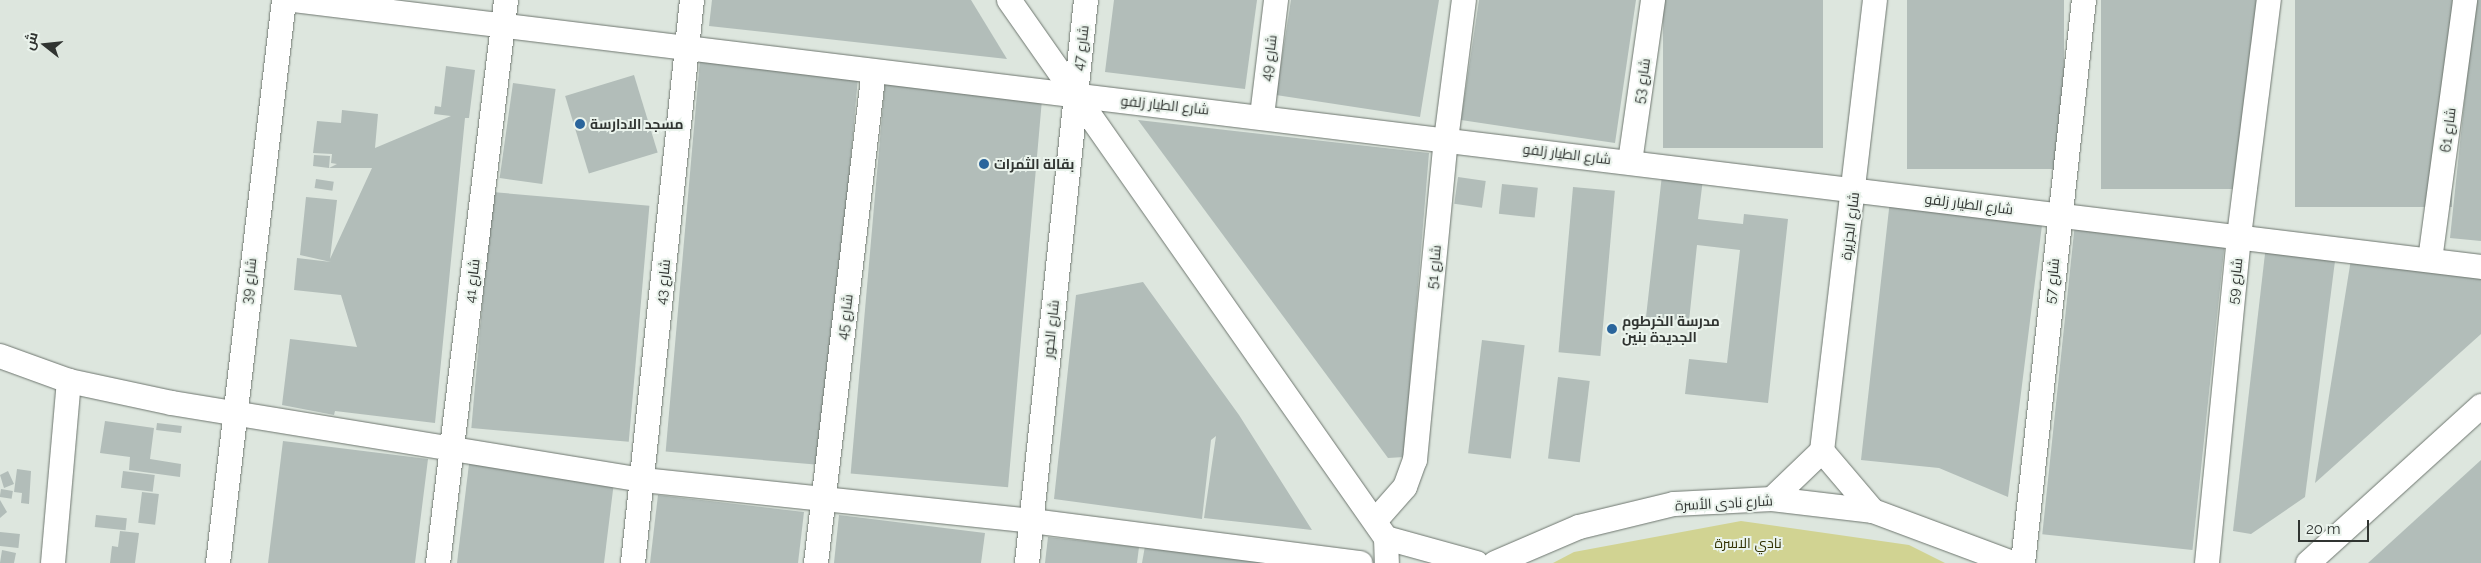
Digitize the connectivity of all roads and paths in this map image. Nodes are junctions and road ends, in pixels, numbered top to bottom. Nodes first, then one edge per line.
1 (284, 0) edge
2 (294, 0) edge
3 (506, 0) edge
4 (692, 0) edge
5 (1009, 0) edge
6 (1086, 0) edge
7 (1276, 0) edge
8 (1464, 0) edge
9 (1653, 0) edge
10 (1875, 0) edge
11 (2084, 0) edge
12 (2269, 0) edge
13 (2465, 0) edge
14 (503, 26) junction
15 (686, 50) junction
16 (874, 72) junction
17 (1075, 96) junction
18 (1262, 116) junction
19 (1446, 140) junction
20 (1630, 162) junction
21 (1854, 190) junction
22 (2059, 216) junction
23 (2239, 236) junction
24 (2430, 260) junction
25 (2481, 268) edge
26 (0, 356) edge
27 (69, 381) junction
28 (2481, 406) edge
29 (236, 415) junction
30 (451, 450) junction
31 (1822, 451) junction
32 (643, 480) junction
33 (1772, 499) junction
34 (823, 500) junction
35 (1873, 511) junction
36 (1032, 521) junction
37 (1381, 530) junction
38 (53, 563) edge
39 (218, 563) edge
40 (438, 563) edge
41 (633, 563) edge
42 (816, 563) edge
43 (1028, 563) edge
44 (1360, 563) edge
45 (1387, 563) edge
46 (1477, 563) edge
47 (1495, 563) edge
48 (2012, 563) edge
49 (2023, 563) edge
50 (2207, 563) edge
51 (2308, 563) edge

1 - 29 street, شارع 39
2 - 14 street, شارع الطيار زلفو
3 - 14 street, شارع 41
4 - 15 street, شارع 43
5 - 17 street
6 - 17 street, شارع 47
7 - 18 street, شارع 49
8 - 19 street, شارع 51
9 - 20 street, شارع 53
10 - 21 street, شارع الجزيرة
11 - 22 street, شارع 57
12 - 23 street, شارع 59
13 - 24 street, شارع 61
14 - 15 street, شارع الطيار زلفو
14 - 30 street, شارع 41
15 - 16 street, شارع الطيار زلفو
15 - 32 street, شارع 43
16 - 17 street, شارع الطيار زلفو
16 - 34 street, شارع 45
17 - 18 street, شارع الطيار زلفو
17 - 36 street, شارع الخور
17 - 37 street
18 - 19 street, شارع الطيار زلفو
19 - 20 street, شارع الطيار زلفو
19 - 37 street, شارع 51
20 - 21 street, شارع الطيار زلفو
21 - 22 street, شارع الطيار زلفو
21 - 31 street, شارع الجزيرة
22 - 23 street, شارع الطيار زلفو
22 - 49 street, شارع 57
23 - 24 street, شارع الطيار زلفو
23 - 50 street, شارع 59
24 - 25 street, شارع الطيار زلفو
26 - 27 street
27 - 29 street
27 - 38 street
28 - 51 street
29 - 30 street
29 - 39 street, شارع 39
30 - 32 street
30 - 40 street, شارع 41
31 - 33 street
31 - 35 street
32 - 34 street
32 - 41 street, شارع 43
33 - 35 street, شارع نادى الأسرة
33 - 47 street, شارع نادى الأسرة
34 - 36 street
34 - 42 street, شارع 45
35 - 48 street, شارع نادى الأسرة
36 - 43 street, شارع الخور
36 - 44 street
37 - 45 street
37 - 46 street

